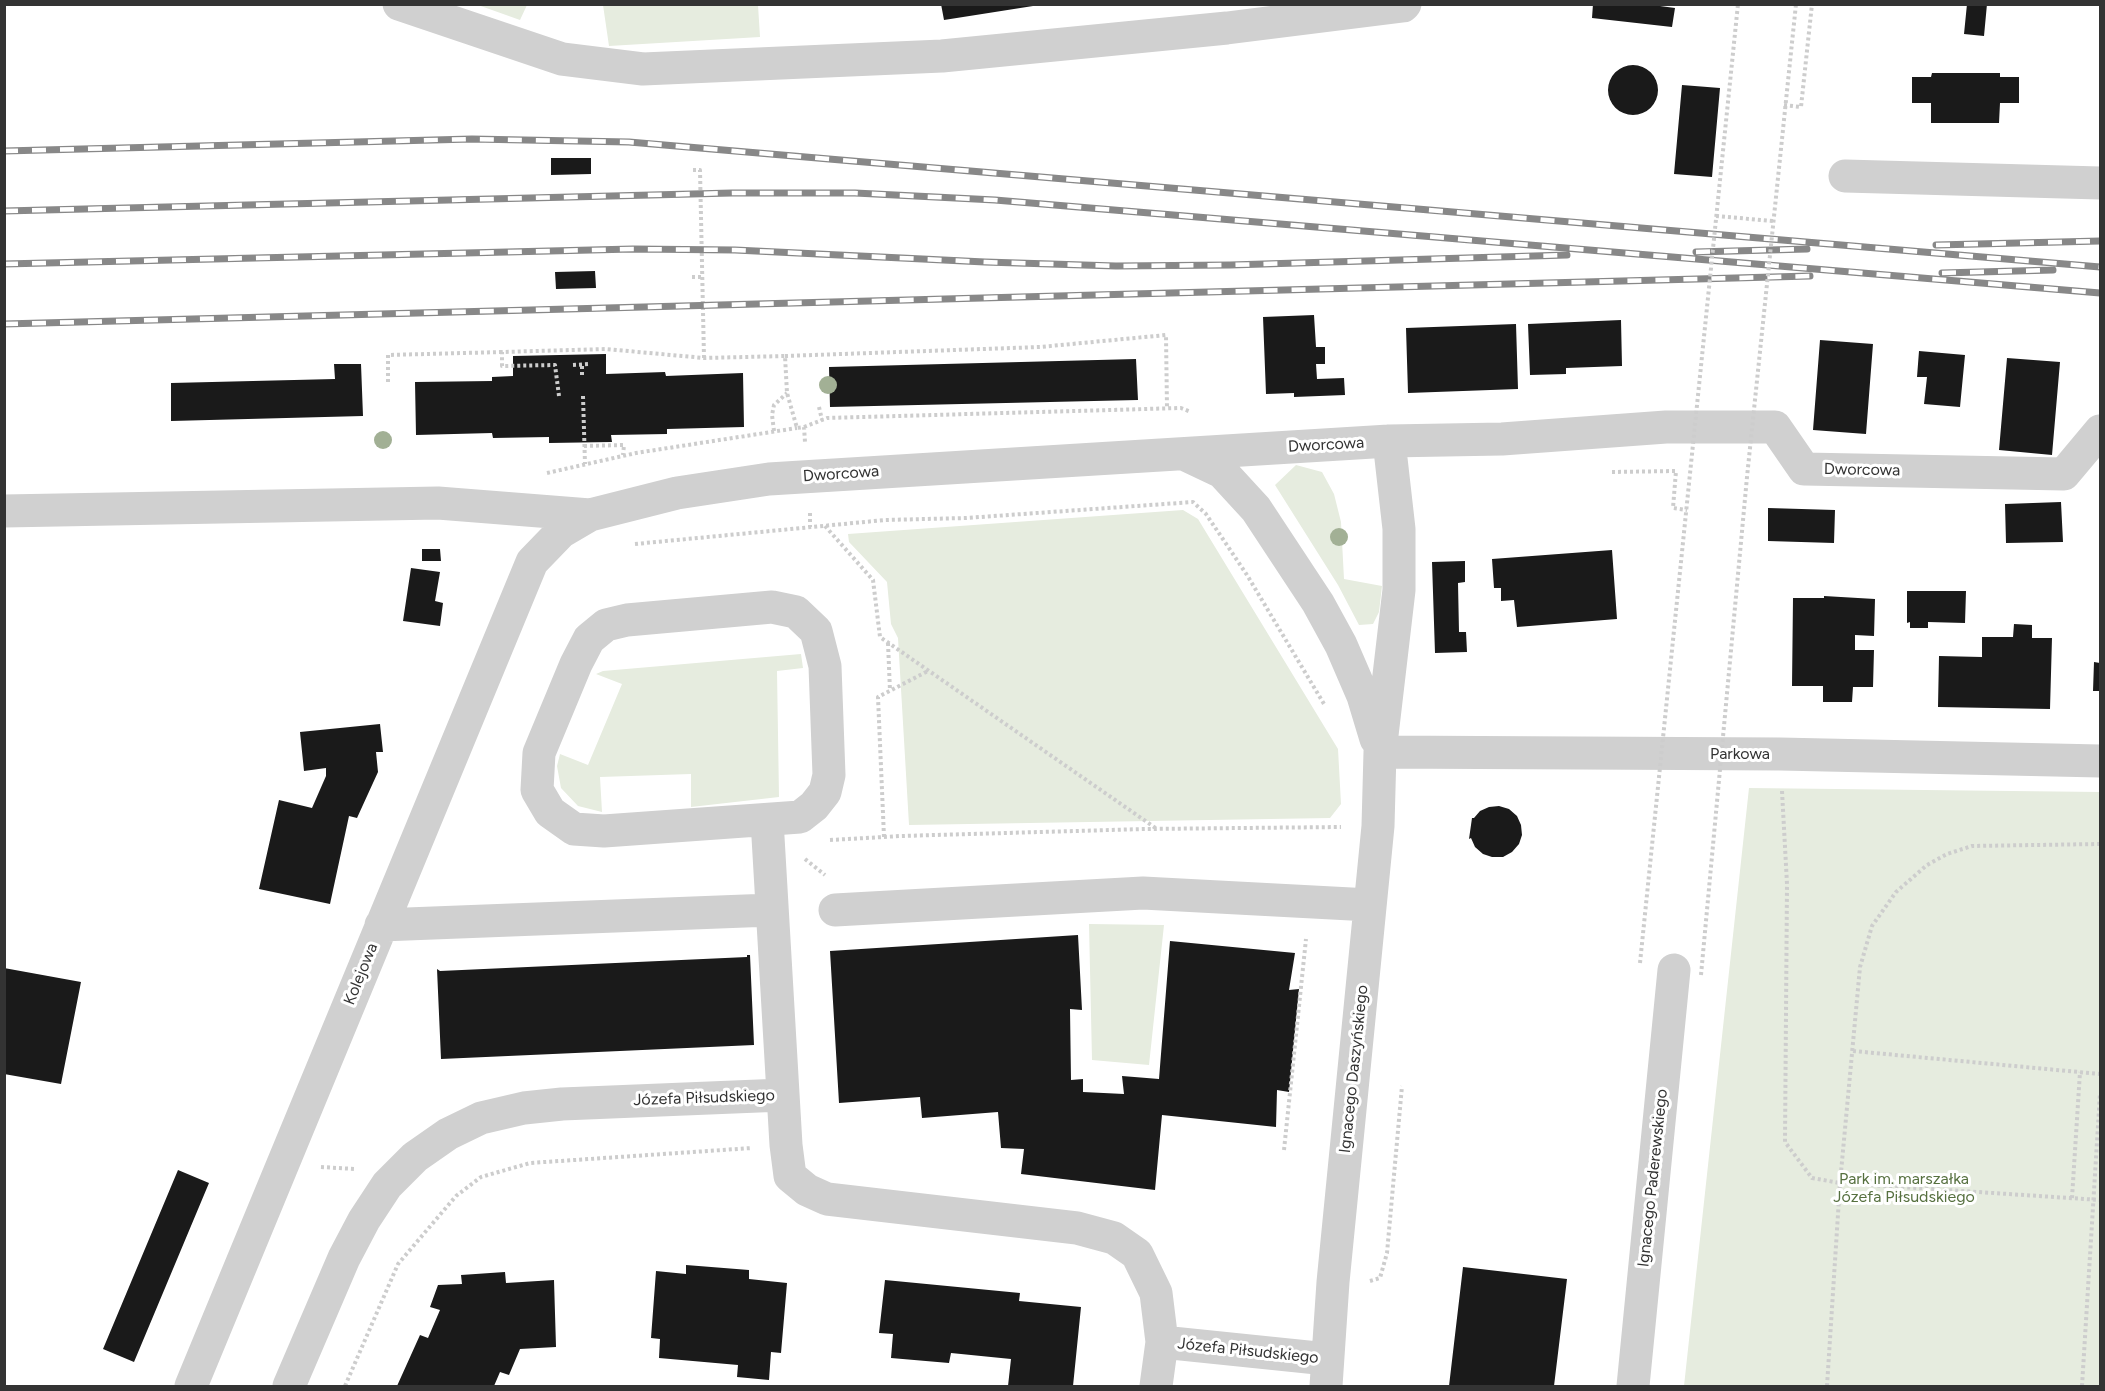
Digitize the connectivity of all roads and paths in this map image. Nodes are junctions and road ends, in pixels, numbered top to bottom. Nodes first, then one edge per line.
1 (399, 4) edge
2 (1405, 4) edge
3 (1738, 4) edge
4 (1796, 4) edge
5 (1812, 4) edge
6 (1784, 105) junction
7 (693, 170) dead end
8 (1845, 177) dead end
9 (2100, 183) edge
10 (1716, 216) junction
11 (1773, 221) junction
12 (692, 277) dead end
13 (701, 277) junction
14 (502, 352) junction
15 (785, 356) junction
16 (704, 358) junction
17 (582, 364) junction
18 (590, 364) dead end
19 (573, 365) dead end
20 (582, 375) dead end
21 (388, 382) dead end
22 (787, 393) junction
23 (559, 396) dead end
24 (583, 396) dead end
25 (819, 407) dead end
26 (1167, 408) junction
27 (1191, 412) dead end
28 (822, 420) junction
29 (804, 427) junction
30 (797, 428) junction
31 (774, 431) junction
32 (2100, 431) edge
33 (1389, 441) junction
34 (584, 446) junction
35 (1184, 453) junction
36 (623, 455) junction
37 (585, 464) junction
38 (1612, 472) dead end
39 (542, 474) dead end
40 (808, 477) junction
41 (4, 510) edge
42 (1687, 510) junction
43 (590, 515) junction
44 (825, 526) junction
45 (810, 527) junction
46 (623, 545) dead end
47 (532, 562) joint
48 (888, 643) junction
49 (929, 671) junction
50 (890, 691) junction
51 (1329, 712) dead end
52 (1380, 752) junction
53 (1780, 754) junction
54 (2100, 761) edge
55 (767, 820) junction
56 (1378, 826) junction
57 (1157, 829) junction
58 (884, 837) junction
59 (829, 840) dead end
60 (2100, 844) edge
61 (804, 859) dead end
62 (834, 896) joint
63 (1310, 901) junction
64 (1370, 905) junction
65 (771, 910) junction
66 (381, 925) junction
67 (1640, 963) dead end
68 (1688, 973) joint
69 (1853, 1051) junction
70 (2080, 1072) junction
71 (2100, 1074) edge
72 (2100, 1093) edge
73 (783, 1095) junction
74 (786, 1145) junction
75 (1284, 1150) dead end
76 (314, 1167) dead end
77 (354, 1168) dead end
78 (1840, 1184) junction
79 (2072, 1198) junction
80 (2094, 1199) junction
81 (2100, 1200) edge
82 (1162, 1342) junction
83 (1327, 1372) edge
84 (191, 1386) edge
85 (289, 1386) edge
86 (345, 1386) edge
87 (1156, 1386) edge
88 (1633, 1386) edge
89 (1827, 1386) edge
90 (2082, 1386) edge

1 - 2 street
3 - 10 path, bridge
4 - 6 path, bridge
5 - 6 path
6 - 11 path, bridge
7 - 13 path
8 - 9 street
10 - 11 path
10 - 42 path, bridge
11 - 68 path, bridge
12 - 13 path
13 - 16 path
14 - 16 path
14 - 21 path
14 - 23 path
15 - 16 path
15 - 22 path
15 - 26 path
17 - 18 path
17 - 19 path
17 - 20 path
22 - 30 path
22 - 31 path
24 - 34 path
25 - 28 path
26 - 27 path
26 - 28 path
28 - 29 path
29 - 30 path
29 - 40 path
30 - 31 path
31 - 36 path
32 - 33 street, Dworcowa
33 - 35 street, Dworcowa
33 - 52 street, Ignacego Daszyńskiego
34 - 36 path
34 - 37 path
35 - 40 street, Dworcowa
35 - 52 street, Ignacego Daszyńskiego
36 - 37 path
37 - 39 path
38 - 42 path
40 - 43 street, Dworcowa
40 - 45 path
41 - 43 street
42 - 67 path, bridge
43 - 47 street, Dworcowa
44 - 45 path
44 - 48 path
44 - 51 path
45 - 46 path
47 - 66 street, Kolejowa
48 - 49 path
48 - 50 path
49 - 50 path
49 - 57 path
50 - 58 path
52 - 53 street, Parkowa
52 - 56 street, Ignacego Daszyńskiego
53 - 54 street, Parkowa
53 - 78 path
55 - 55 street
55 - 65 street
56 - 57 path
56 - 64 street, Ignacego Daszyńskiego
57 - 58 path
58 - 59 path
60 - 69 path
61 - 62 path
62 - 63 street
63 - 64 street
63 - 75 path
64 - 83 street, Ignacego Daszyńskiego
65 - 66 street
65 - 73 street
66 - 84 street, Kolejowa
68 - 88 street, Ignacego Paderewskiego
69 - 70 path
69 - 78 path
70 - 71 path
70 - 79 path
72 - 80 path
73 - 74 street, Józefa Piłsudskiego
73 - 85 street, Józefa Piłsudskiego
74 - 82 street, Józefa Piłsudskiego
74 - 86 path
76 - 77 path
78 - 79 path
78 - 89 path
79 - 80 path
80 - 81 path
80 - 90 path
82 - 83 street, Józefa Piłsudskiego
82 - 87 street

